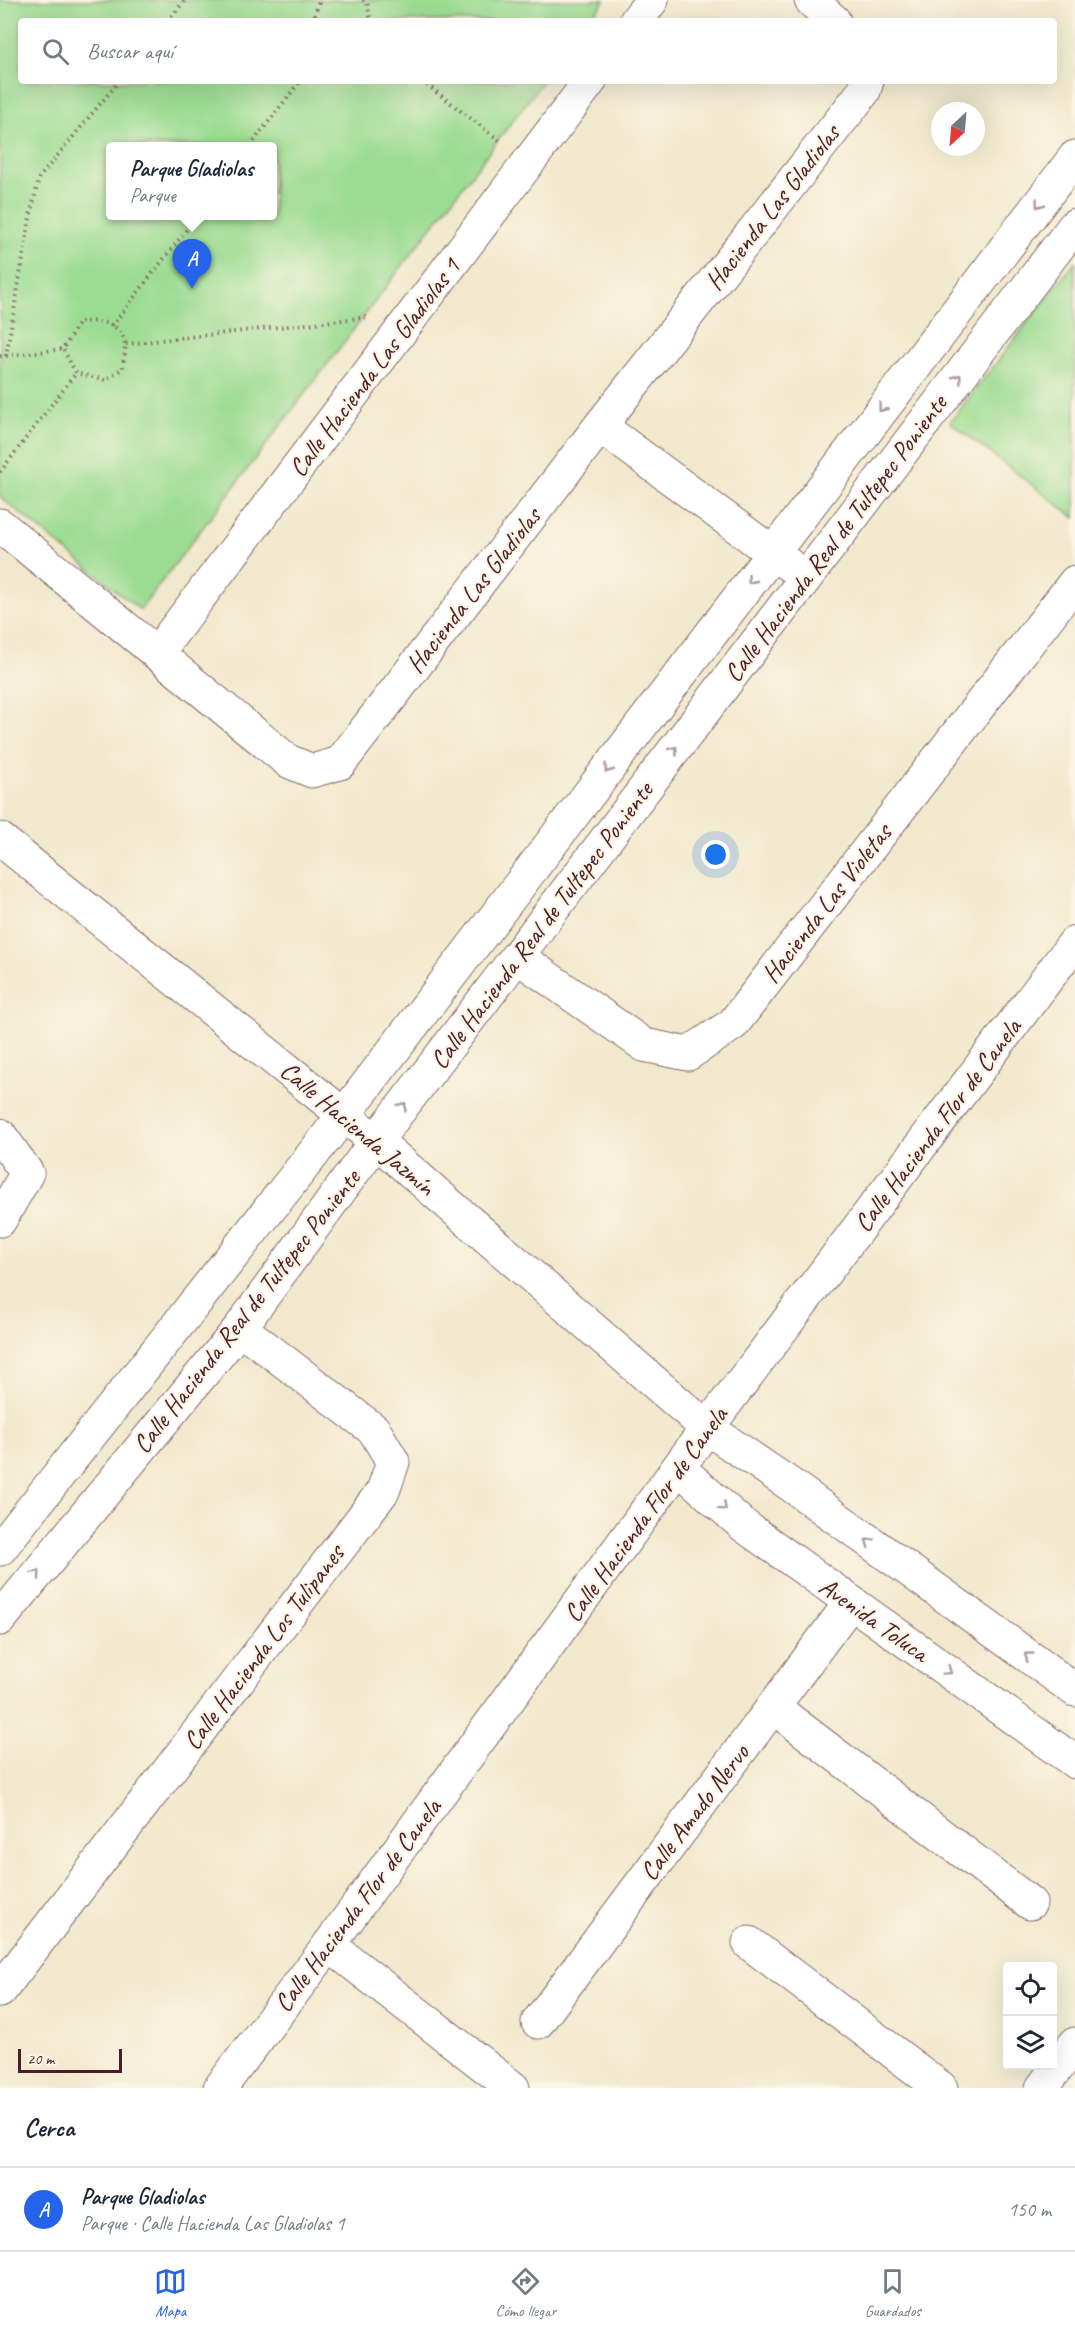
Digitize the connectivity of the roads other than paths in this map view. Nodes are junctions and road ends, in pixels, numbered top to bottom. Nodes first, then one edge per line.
1 (652, 0) edge
2 (811, 0) edge
3 (638, 18) edge
4 (831, 18) edge
5 (588, 84) edge
6 (866, 84) edge
7 (1075, 157) edge
8 (1075, 225) edge
9 (600, 426) junction
10 (0, 525) edge
11 (772, 553) junction
12 (805, 577) junction
13 (1075, 582) edge
14 (157, 653) junction
15 (0, 838) edge
16 (1075, 942) edge
17 (518, 957) junction
18 (344, 1115) junction
19 (0, 1135) edge
20 (376, 1141) junction
21 (0, 1220) edge
22 (240, 1328) junction
23 (707, 1428) junction
24 (679, 1468) junction
25 (0, 1549) edge
26 (850, 1602) junction
27 (0, 1619) edge
28 (1075, 1690) edge
29 (773, 1707) junction
30 (1075, 1761) edge
31 (1030, 1903) dead end
32 (749, 1943) dead end
33 (329, 1945) junction
34 (0, 1991) edge
35 (538, 2022) dead end
36 (1075, 2044) edge
37 (220, 2088) edge
38 (513, 2088) edge
39 (941, 2088) edge
40 (1042, 2088) edge

1 - 3 street
2 - 4 street
5 - 14 street, Calle Hacienda Las Gladiolas 1
6 - 9 street, Hacienda Las Gladiolas
7 -> 11 street, Calle Hacienda Real de Tultepec Poniente
12 -> 8 street, Calle Hacienda Real de Tultepec Poniente
9 - 11 street
9 - 14 street, Hacienda Las Gladiolas
10 - 14 street, Hacienda Las Gladiolas
11 - 12 street
11 -> 18 street, Calle Hacienda Real de Tultepec Poniente
17 -> 12 street, Calle Hacienda Real de Tultepec Poniente
13 - 17 street, Hacienda Las Violetas
15 - 18 street, Calle Hacienda Jazmín
16 - 23 street, Calle Hacienda Flor de Canela
20 -> 17 street, Calle Hacienda Real de Tultepec Poniente
18 - 20 street, Calle Hacienda Jazmín
18 - 25 street, Calle Hacienda Real de Tultepec Poniente
19 - 21 street
20 - 22 street, Calle Hacienda Real de Tultepec Poniente
20 - 23 street, Calle Hacienda Jazmín
27 -> 22 street, Calle Hacienda Real de Tultepec Poniente
22 - 34 street, Calle Hacienda Los Tulipanes
23 - 24 street, Calle Hacienda Flor de Canela
28 -> 23 street
24 -> 26 street, Avenida Toluca
24 - 33 street, Calle Hacienda Flor de Canela
26 - 29 street, Calle Amado Nervo
26 -> 30 street, Avenida Toluca
29 - 31 street
29 - 35 street, Calle Amado Nervo
32 - 39 street
33 - 37 street, Calle Hacienda Flor de Canela
33 - 38 street
36 - 40 street

